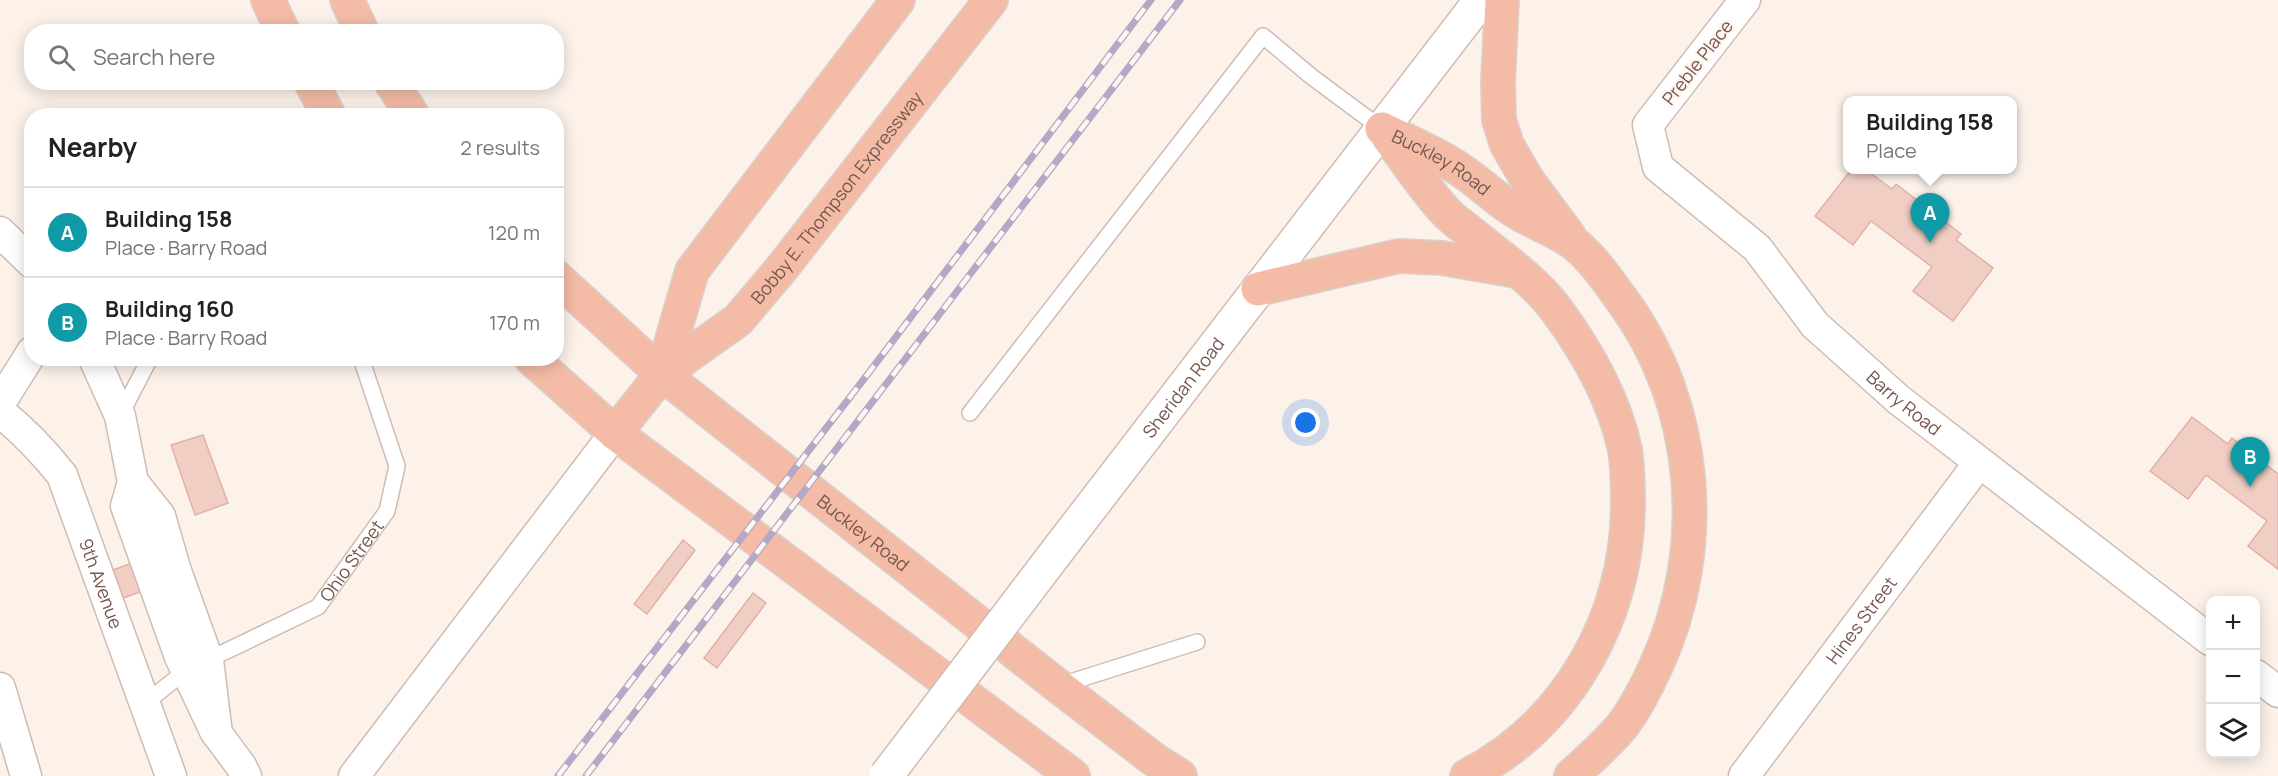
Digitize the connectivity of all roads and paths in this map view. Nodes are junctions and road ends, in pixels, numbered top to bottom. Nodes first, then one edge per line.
1 (268, 0) edge
2 (347, 0) edge
3 (898, 0) edge
4 (992, 0) edge
5 (1481, 0) edge
6 (1502, 0) edge
7 (1745, 0) edge
8 (279, 24) edge
9 (358, 24) edge
10 (315, 90) edge
11 (396, 90) edge
12 (325, 108) edge
13 (408, 108) edge
14 (1648, 124) joint
15 (1382, 129) junction
16 (0, 232) edge
17 (1575, 244) junction
18 (24, 255) edge
19 (1519, 272) junction
20 (564, 284) edge
21 (1258, 289) junction
22 (24, 365) edge
23 (98, 366) edge
24 (146, 366) edge
25 (364, 366) edge
26 (540, 366) edge
27 (662, 374) junction
28 (0, 403) edge
29 (0, 412) edge
30 (970, 413) dead end
31 (120, 416) junction
32 (615, 433) junction
33 (1979, 463) junction
34 (2206, 636) edge
35 (1197, 642) dead end
36 (197, 665) junction
37 (2260, 678) edge
38 (1058, 686) junction
39 (0, 688) edge
40 (2278, 692) edge
41 (145, 704) junction
42 (26, 776) edge
43 (171, 776) edge
44 (246, 776) edge
45 (354, 776) edge
46 (886, 776) edge
47 (1073, 776) edge
48 (1180, 776) edge
49 (1467, 776) edge
50 (1571, 776) edge
51 (1744, 776) edge

1 - 8 highway
2 - 9 highway
3 - 27 highway, Bobby E. Thompson Expressway
4 - 27 highway, Bobby E. Thompson Expressway
5 - 15 main road, Sheridan Road
6 - 17 highway
7 - 14 street, Preble Place
10 - 12 highway
11 - 13 highway
14 - 33 street, Barry Road
15 - 17 highway, Buckley Road
15 - 19 highway, Buckley Road
15 - 21 main road, Sheridan Road
15 - 30 lane
16 - 18 street
17 - 50 highway, Buckley Road
19 - 21 highway
19 - 49 highway, Buckley Road
20 - 27 highway, Buckley Road
21 - 46 main road, Sheridan Road, bridge
22 - 28 street
23 - 31 street
24 - 31 lane
25 - 36 lane, Ohio Street
26 - 32 highway
27 - 32 highway, Bobby E. Thompson Expressway
27 - 38 highway, Buckley Road
29 - 41 street, 9th Avenue
31 - 36 street
32 - 45 street
32 - 47 highway
33 - 34 street, Barry Road
33 - 51 street, Hines Street
35 - 38 lane
36 - 41 lane, Ohio Street
36 - 44 street
37 - 40 street
38 - 48 highway, Buckley Road
39 - 42 street
41 - 43 street, 9th Avenue

